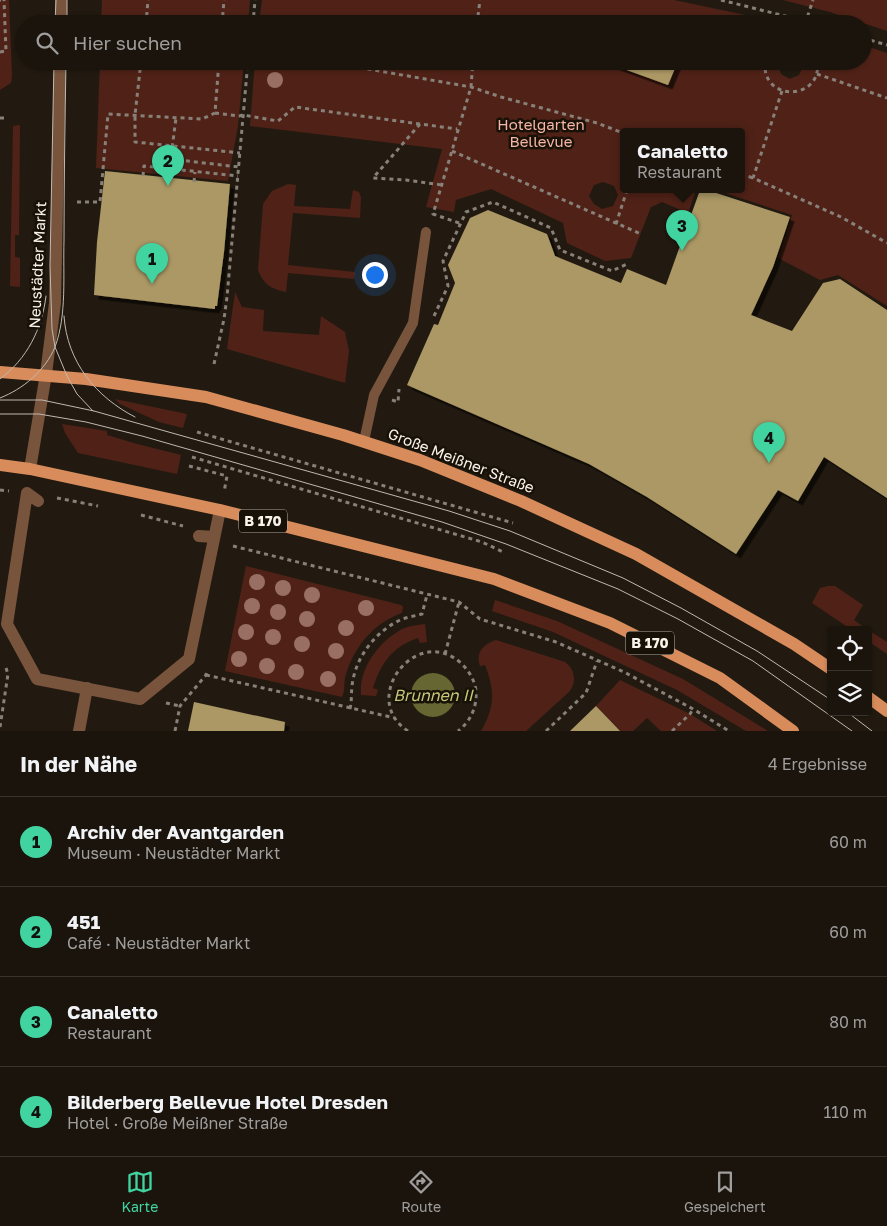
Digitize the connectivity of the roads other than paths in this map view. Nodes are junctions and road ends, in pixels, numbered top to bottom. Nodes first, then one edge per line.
1 (61, 0) edge
2 (61, 15) edge
3 (60, 70) edge
4 (426, 232) dead end
5 (0, 372) edge
6 (46, 374) junction
7 (364, 441) junction
8 (0, 466) edge
9 (30, 469) junction
10 (43, 499) road end
11 (220, 510) junction
12 (199, 536) dead end
13 (214, 537) junction
14 (827, 666) edge
15 (87, 688) junction
16 (872, 700) edge
17 (887, 711) edge
18 (79, 731) edge
19 (793, 731) edge

1 - 2 street
3 - 6 street, Neustädter Markt
4 - 7 lane
5 - 6 main road, Große Meißner Straße
6 - 7 main road, Große Meißner Straße
6 - 9 street, Neustädter Markt
7 - 14 main road, Große Meißner Straße
8 - 9 main road, B 170
9 - 11 main road, B 170
10 - 15 street
11 - 13 street
11 - 19 main road, B 170
12 - 13 street
13 - 15 street
15 - 18 street
16 - 17 main road

